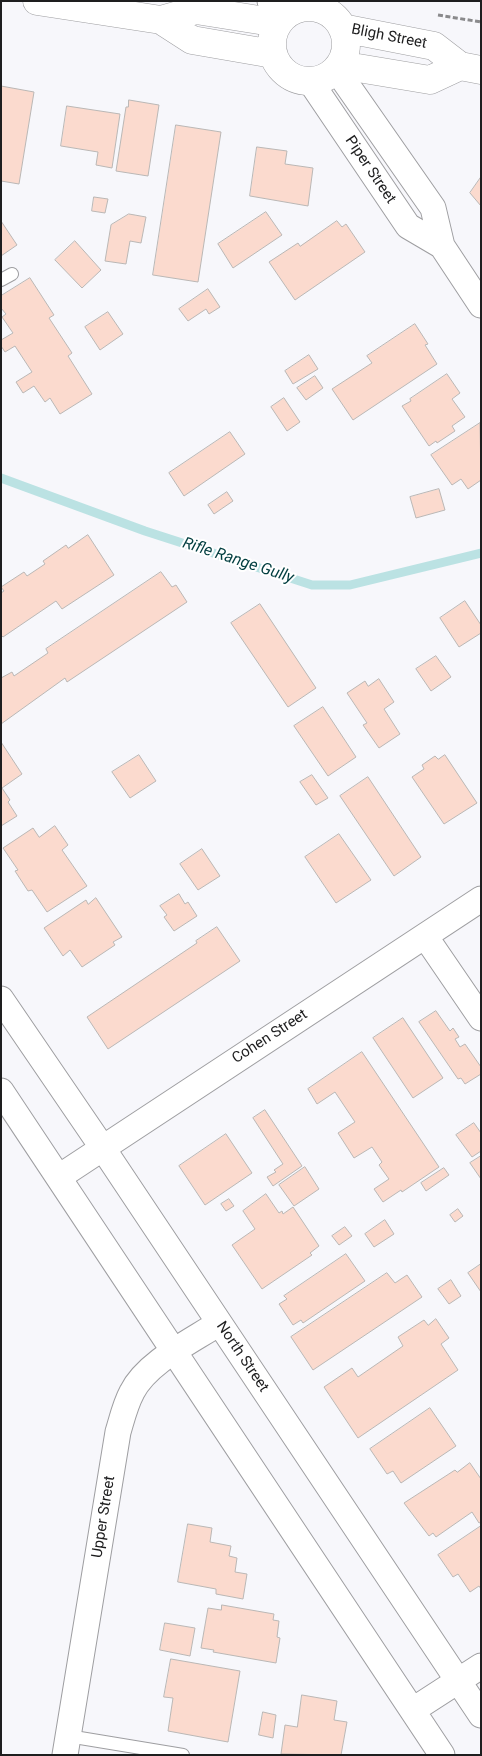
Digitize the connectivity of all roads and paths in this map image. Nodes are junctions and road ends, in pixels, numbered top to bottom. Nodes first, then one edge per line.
1 (38, 1) edge
2 (203, 6) edge
3 (288, 10) edge
4 (161, 20) junction
5 (342, 28) junction
6 (273, 54) junction
7 (338, 67) junction
8 (471, 68) edge
9 (310, 81) junction
10 (442, 246) junction
11 (481, 305) edge
12 (481, 899) edge
13 (426, 936) junction
14 (1, 999) edge
15 (481, 1018) edge
16 (1, 1091) edge
17 (102, 1147) junction
18 (59, 1177) junction
19 (219, 1323) junction
20 (175, 1352) junction
21 (481, 1666) edge
22 (458, 1681) junction
23 (413, 1710) junction
24 (481, 1716) edge
25 (66, 1745) edge
26 (183, 1755) edge
27 (442, 1755) edge

1 - 4 street
2 - 3 street
2 - 4 street
3 - 5 street
3 - 6 street
4 - 6 street
5 - 7 street
5 - 8 street, Bligh Street
6 - 9 street
7 - 8 street, Bligh Street
7 - 9 street
7 - 10 street, Piper Street
9 - 10 street, Piper Street
10 - 11 street, Piper Street
12 - 13 street, Cohen Street
13 - 15 street
13 - 17 street, Cohen Street
14 - 17 street, North Street
16 - 18 street
17 - 18 street, Cohen Street
17 - 19 street, North Street
18 - 20 street
19 - 20 street, Upper Street
19 - 22 street, North Street
20 - 23 street
20 - 25 street, Upper Street
21 - 22 street
22 - 23 street
22 - 24 street, North Street
23 - 27 street
25 - 26 lane

